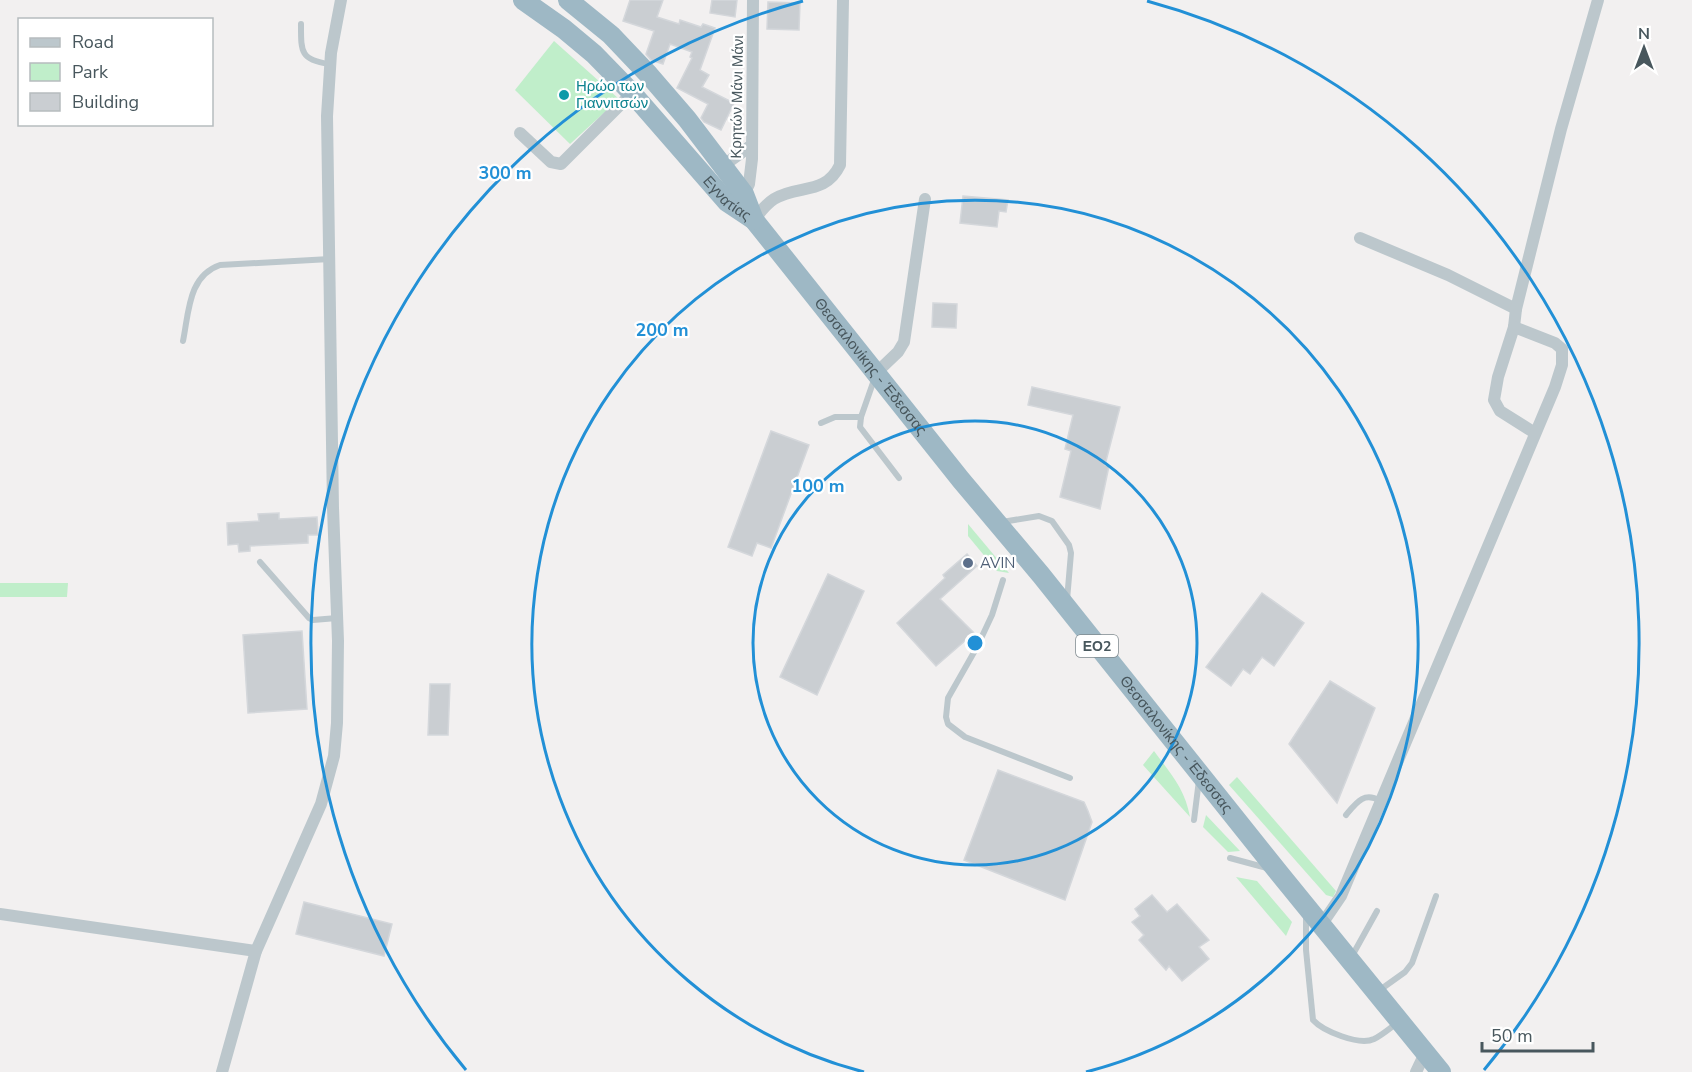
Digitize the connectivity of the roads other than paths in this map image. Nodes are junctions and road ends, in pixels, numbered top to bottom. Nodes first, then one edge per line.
1 (341, 0) edge
2 (523, 0) edge
3 (568, 0) edge
4 (753, 0) edge
5 (843, 0) edge
6 (1598, 0) edge
7 (301, 24) dead end
8 (329, 64) junction
9 (632, 93) junction
10 (520, 133) dead end
11 (752, 145) junction
12 (724, 165) junction
13 (744, 194) junction
14 (925, 199) dead end
15 (754, 220) junction
16 (1360, 238) dead end
17 (331, 259) junction
18 (1516, 309) junction
19 (1514, 327) junction
20 (183, 340) dead end
21 (876, 373) junction
22 (861, 417) junction
23 (821, 423) dead end
24 (1535, 433) junction
25 (899, 478) dead end
26 (996, 523) junction
27 (260, 562) dead end
28 (1003, 580) dead end
29 (1066, 607) junction
30 (337, 618) junction
31 (1199, 773) junction
32 (1070, 778) dead end
33 (1380, 801) junction
34 (1346, 814) dead end
35 (1194, 820) dead end
36 (1230, 858) dead end
37 (1279, 873) junction
38 (1436, 896) dead end
39 (1306, 906) junction
40 (1377, 911) dead end
41 (0, 914) edge
42 (1322, 924) junction
43 (256, 951) junction
44 (1350, 959) junction
45 (1377, 992) junction
46 (1401, 1021) junction
47 (1426, 1052) junction
48 (222, 1072) edge
49 (1416, 1072) edge
50 (1441, 1072) edge

1 - 8 street
2 - 9 highway, Εγνατίας / ΕΟ2
3 - 12 highway, Εγνατίας / ΕΟ2
4 - 11 street, Κρητών Μάνι Μάνι
5 - 15 street
6 - 18 street
7 - 8 lane
8 - 17 street
9 - 10 street
9 - 15 highway, Εγνατίας / ΕΟ2
11 - 12 street
11 - 13 street, Κρητών Μάνι Μάνι
12 - 13 highway, Εγνατίας / ΕΟ2
13 - 15 highway, Εγνατίας / ΕΟ2
14 - 21 street
15 - 21 highway, Θεσσαλονίκης - Έδεσσας / ΕΟ2
16 - 18 street
17 - 20 lane
17 - 30 street
18 - 19 street
19 - 24 street
19 - 24 street
21 - 22 lane
21 - 26 highway, Θεσσαλονίκης - Έδεσσας / ΕΟ2
22 - 23 lane
22 - 25 lane
24 - 33 street
26 - 29 highway, Θεσσαλονίκης - Έδεσσας / ΕΟ2
26 - 29 lane
27 - 30 lane
28 - 32 lane
29 - 31 highway, Θεσσαλονίκης - Έδεσσας / ΕΟ2
30 - 43 street
31 - 35 lane
31 - 37 highway, Θεσσαλονίκης - Έδεσσας / ΕΟ2
33 - 34 lane
33 - 42 street
36 - 37 lane
37 - 39 highway, Θεσσαλονίκης - Έδεσσας / ΕΟ2
38 - 45 lane
39 - 42 highway, Θεσσαλονίκης - Έδεσσας / ΕΟ2
39 - 46 lane
40 - 44 lane
41 - 43 street
42 - 44 highway, Θεσσαλονίκης - Έδεσσας / ΕΟ2
43 - 48 street
44 - 45 highway, Θεσσαλονίκης - Έδεσσας / ΕΟ2
45 - 46 highway, Θεσσαλονίκης - Έδεσσας / ΕΟ2
46 - 47 highway, Θεσσαλονίκης - Έδεσσας / ΕΟ2
47 - 49 street
47 - 50 highway, Θεσσαλονίκης - Έδεσσας / ΕΟ2

